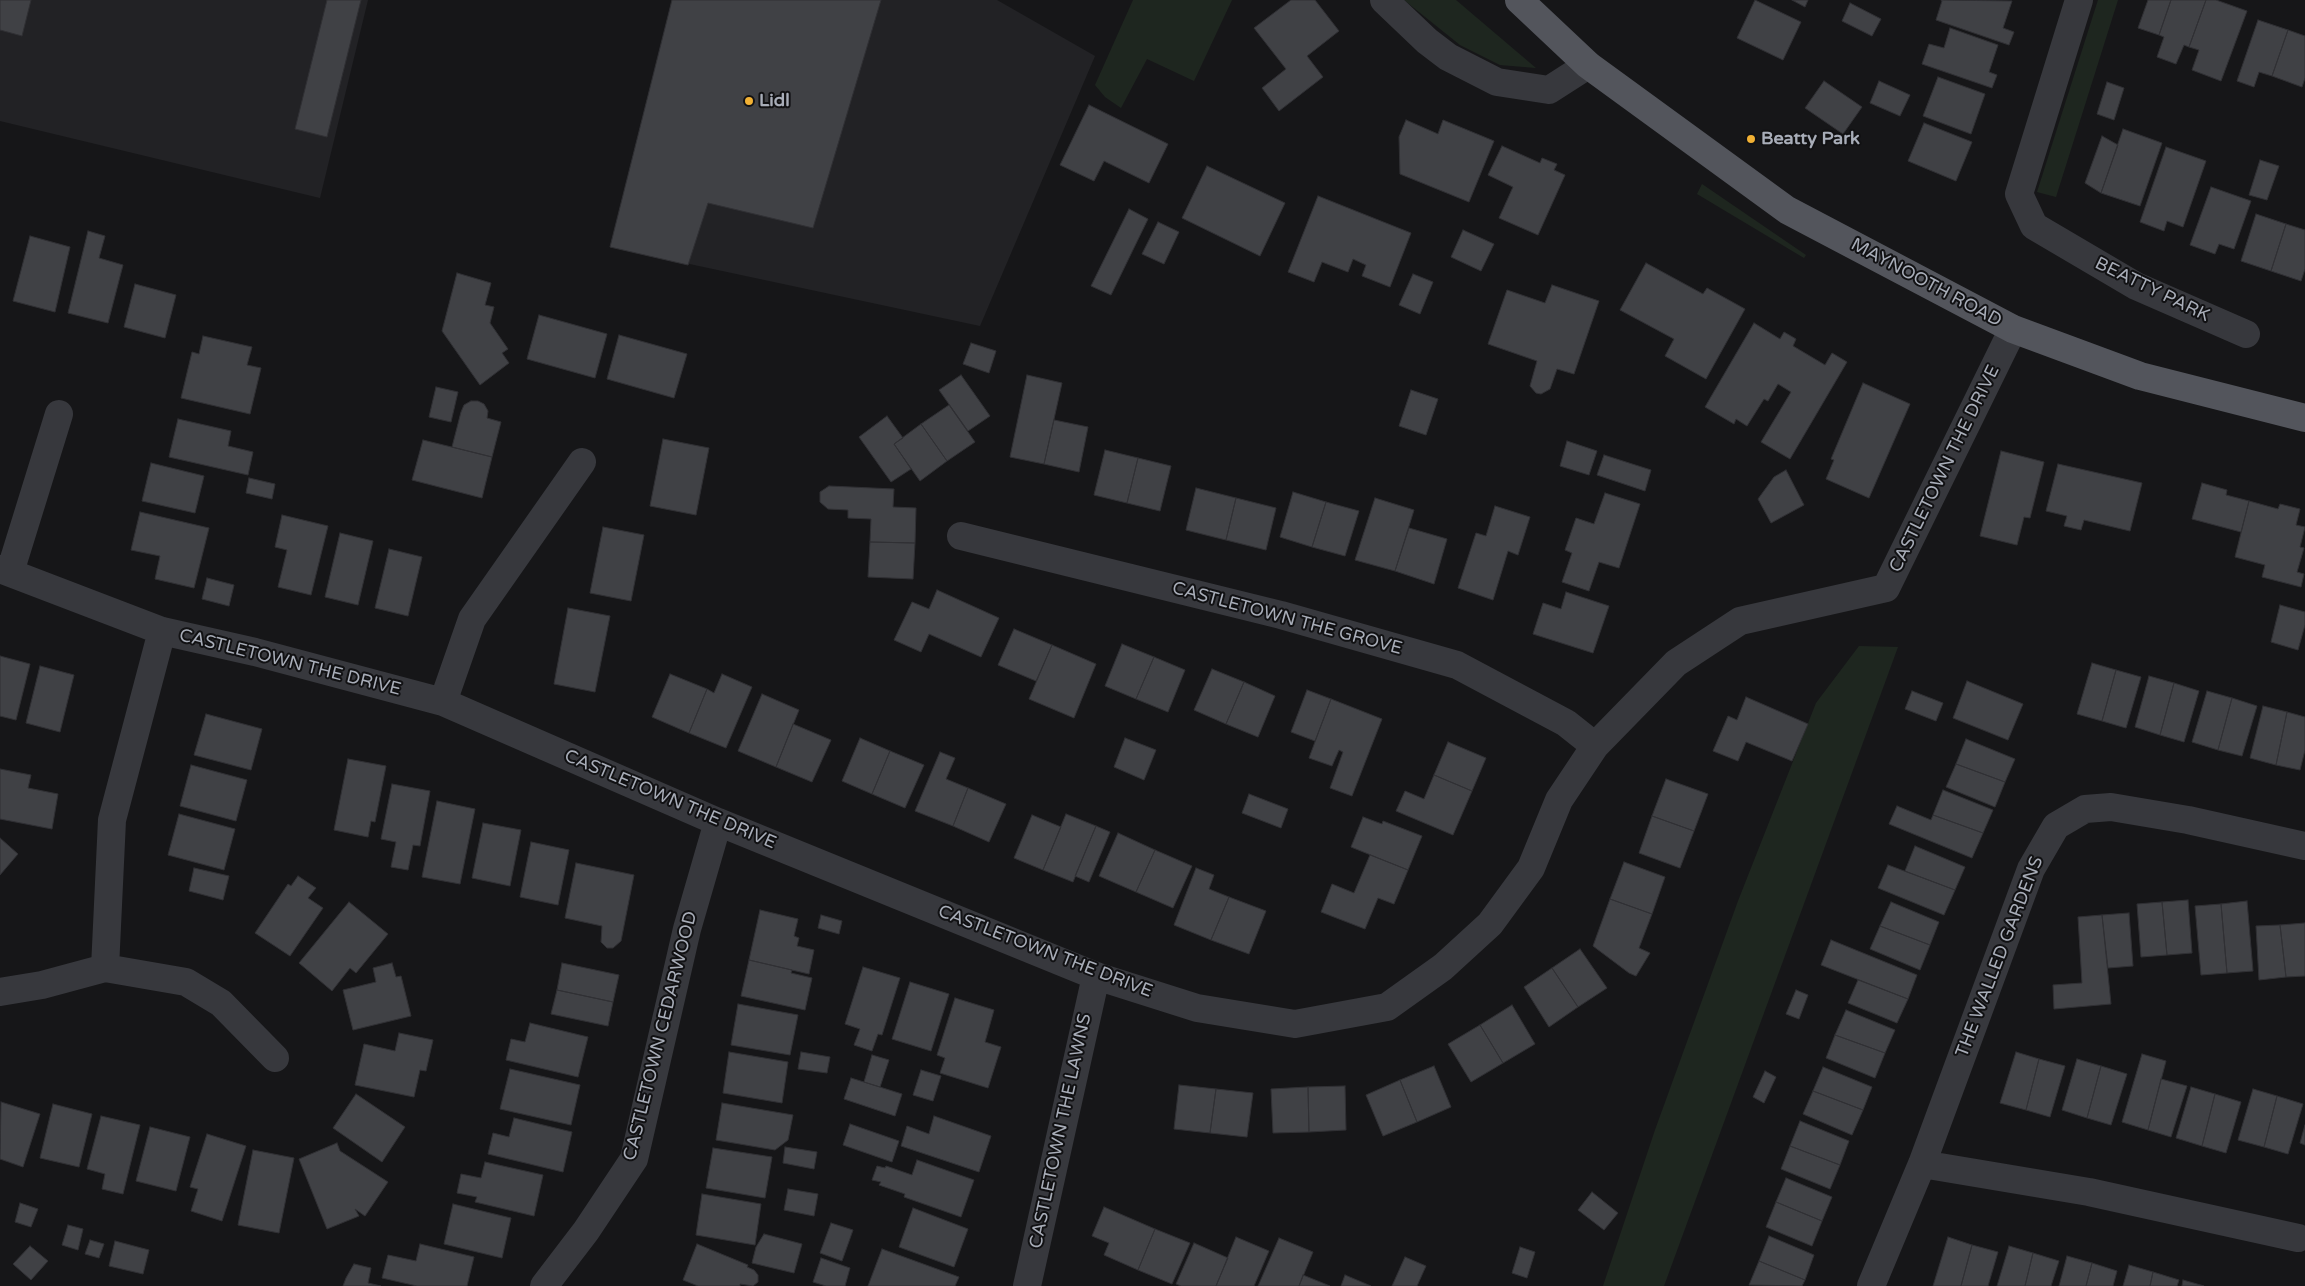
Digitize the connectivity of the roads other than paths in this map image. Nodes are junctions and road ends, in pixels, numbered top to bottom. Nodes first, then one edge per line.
1 (1384, 0) edge
2 (1519, 0) edge
3 (2079, 0) edge
4 (1588, 65) junction
5 (2014, 329) junction
6 (2246, 334) dead end
7 (59, 414) dead end
8 (2305, 418) edge
9 (582, 462) dead end
10 (961, 536) dead end
11 (5, 570) edge
12 (162, 631) junction
13 (443, 702) junction
14 (1595, 746) junction
15 (718, 822) junction
16 (2305, 846) edge
17 (104, 968) junction
18 (1096, 976) junction
19 (0, 992) edge
20 (275, 1058) dead end
21 (1922, 1164) junction
22 (2298, 1238) dead end
23 (544, 1286) edge
24 (1027, 1286) edge
25 (1871, 1286) edge

1 - 4 street
2 - 4 main road, MAYNOOTH ROAD
3 - 6 street, BEATTY PARK
4 - 5 main road, MAYNOOTH ROAD
5 - 8 main road, MAYNOOTH ROAD
5 - 14 street, CASTLETOWN THE DRIVE
7 - 11 street
9 - 13 street
10 - 14 street, CASTLETOWN THE GROVE
11 - 12 street, CASTLETOWN THE DRIVE
12 - 13 street, CASTLETOWN THE DRIVE
12 - 17 street
13 - 15 street, CASTLETOWN THE DRIVE
14 - 18 street, CASTLETOWN THE DRIVE
15 - 18 street, CASTLETOWN THE DRIVE
15 - 23 street, CASTLETOWN CEDARWOOD
16 - 21 street, THE WALLED GARDENS
17 - 19 street
17 - 20 street
18 - 24 street, CASTLETOWN THE LAWNS
21 - 22 street
21 - 25 street, THE WALLED GARDENS

